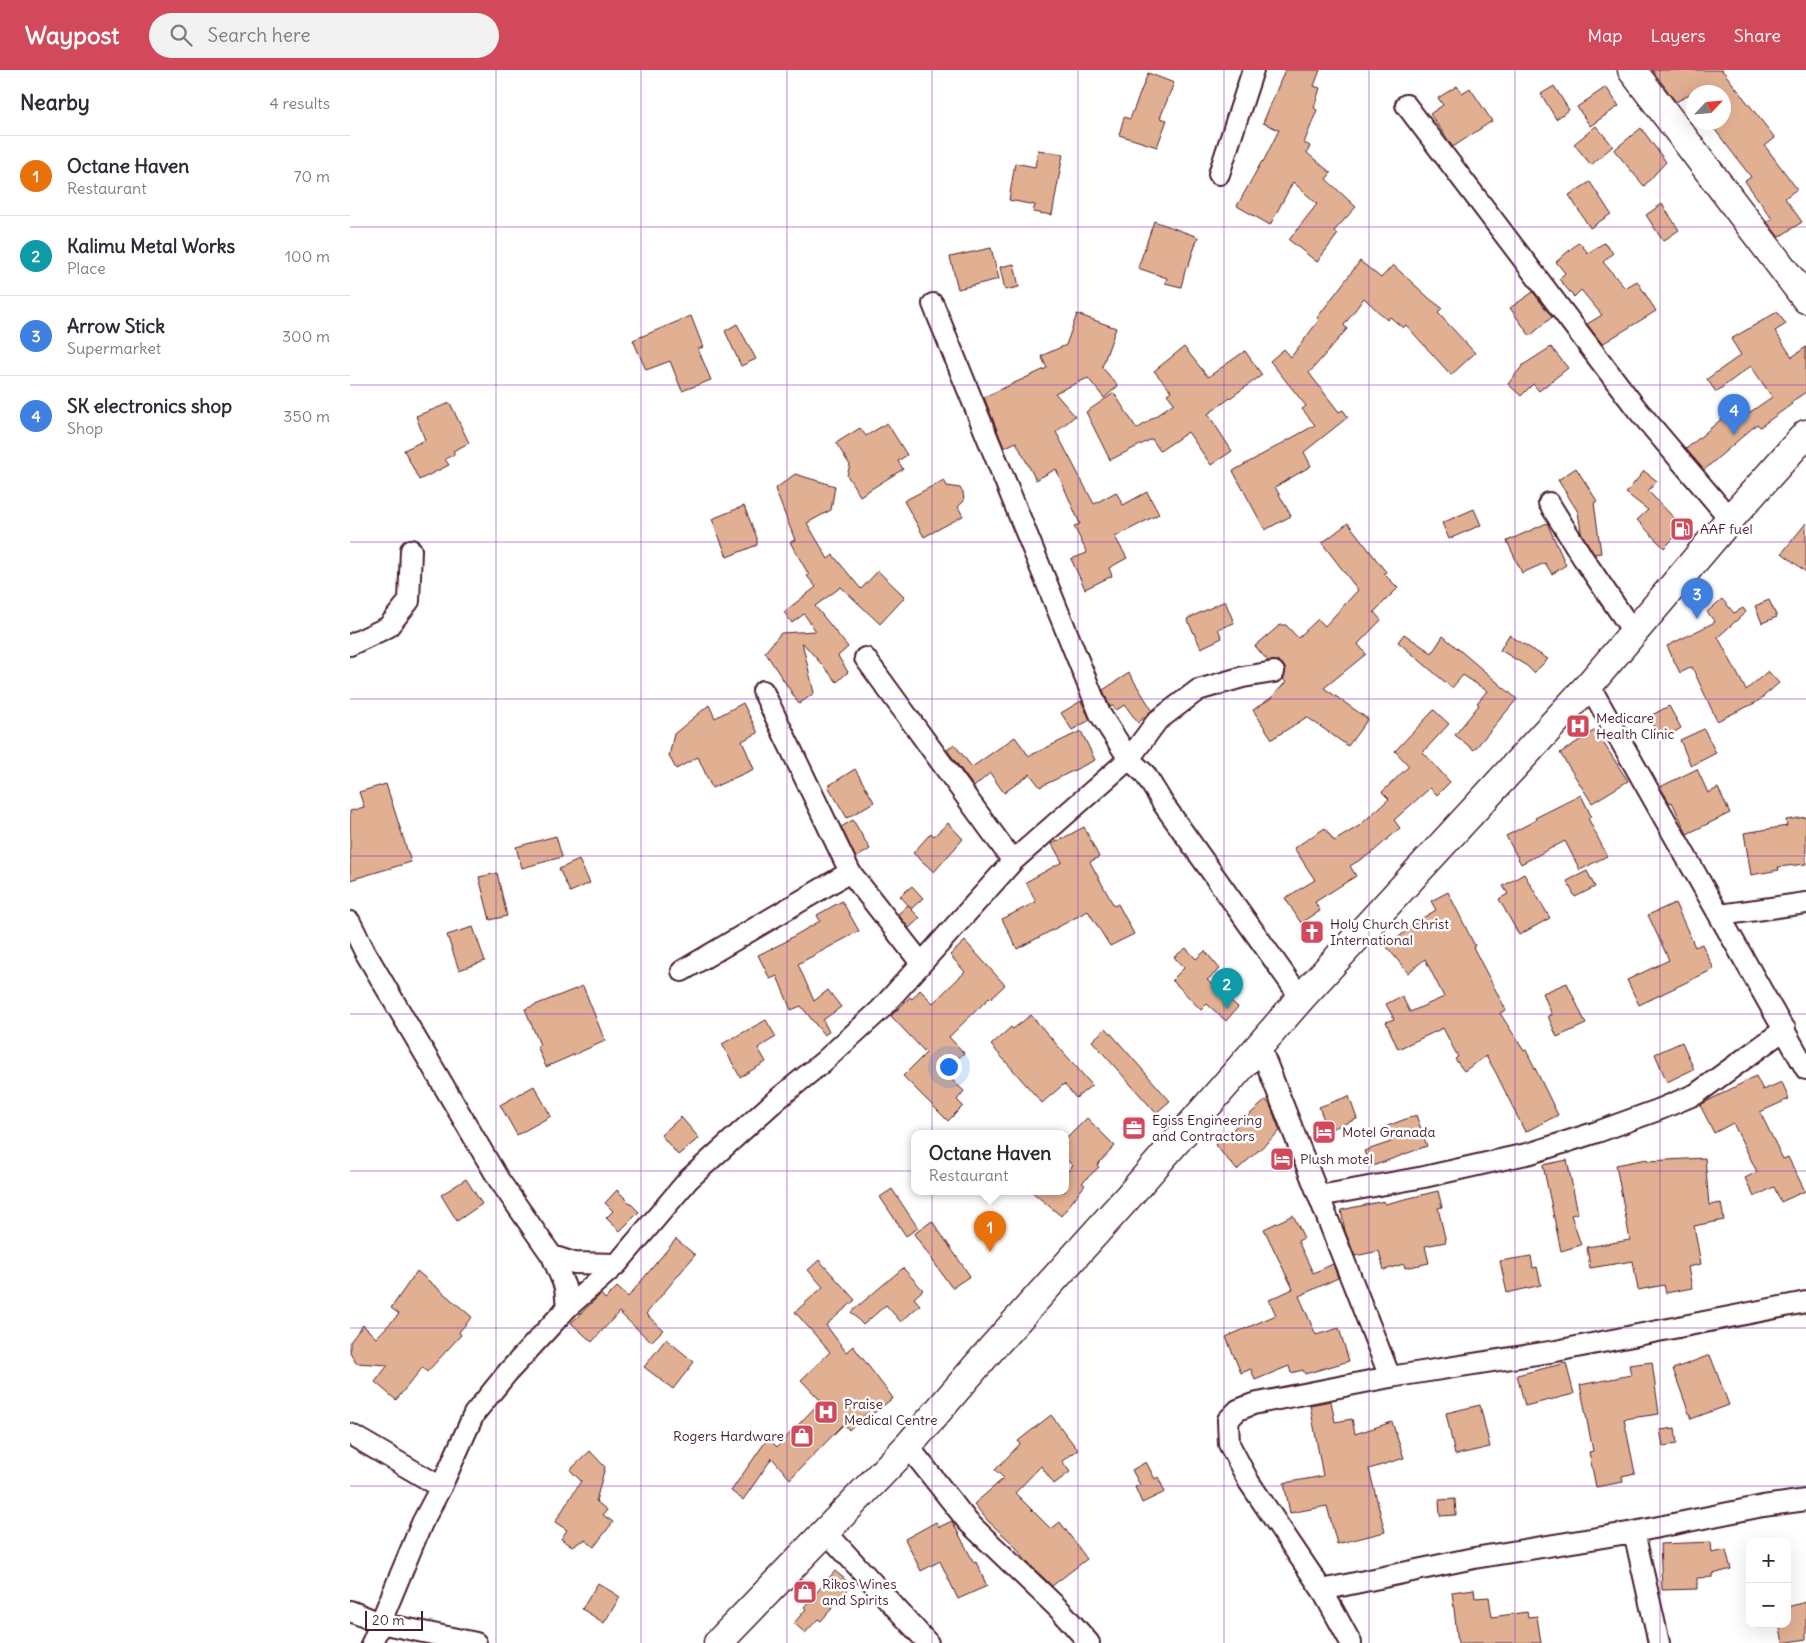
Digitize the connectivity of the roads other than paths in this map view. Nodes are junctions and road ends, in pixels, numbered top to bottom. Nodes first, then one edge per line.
1 (1253, 70) edge
2 (1632, 70) edge
3 (1406, 105) dead end
4 (1219, 174) dead end
5 (1806, 299) edge
6 (932, 304) dead end
7 (1806, 434) edge
8 (1549, 503) dead end
9 (1730, 519) junction
10 (411, 550) dead end
11 (1634, 633) junction
12 (350, 645) edge
13 (865, 658) dead end
14 (1274, 672) dead end
15 (1589, 685) junction
16 (763, 691) dead end
17 (1129, 759) junction
18 (1013, 861) junction
19 (850, 872) junction
20 (1806, 904) edge
21 (1720, 915) junction
22 (350, 922) edge
23 (921, 963) junction
24 (682, 971) dead end
25 (1301, 998) junction
26 (1785, 1030) junction
27 (1260, 1047) junction
28 (1806, 1069) edge
29 (1319, 1196) junction
30 (552, 1256) junction
31 (617, 1264) junction
32 (1806, 1302) edge
33 (567, 1308) junction
34 (1390, 1377) junction
35 (350, 1434) edge
36 (908, 1446) junction
37 (441, 1487) junction
38 (1806, 1500) edge
39 (825, 1531) junction
40 (1634, 1532) junction
41 (1322, 1590) junction
42 (350, 1612) edge
43 (380, 1623) junction
44 (372, 1643) edge
45 (476, 1643) edge
46 (718, 1643) edge
47 (928, 1643) edge
48 (1088, 1643) edge
49 (1351, 1643) edge
50 (1659, 1643) edge

1 - 4 street
2 - 5 street
3 - 9 street
6 - 17 street
7 - 9 street
8 - 11 street
9 - 11 street
10 - 12 street
11 - 15 street
13 - 18 street
14 - 17 street
15 - 21 street
15 - 25 street
16 - 19 street
17 - 18 street
17 - 25 street
18 - 23 street
19 - 23 street
19 - 24 street
20 - 21 street
21 - 26 street
22 - 30 street
23 - 31 street
25 - 27 street
26 - 28 street
26 - 29 street
27 - 29 street
27 - 36 street
29 - 34 street
30 - 31 street
30 - 33 street
31 - 33 street
32 - 34 street
33 - 37 street
34 - 41 street
35 - 37 street
36 - 39 street
36 - 48 street
37 - 43 street
38 - 40 street
39 - 46 street
39 - 47 street
40 - 41 street
40 - 50 street
41 - 49 street
42 - 43 street
43 - 44 street
43 - 45 street

